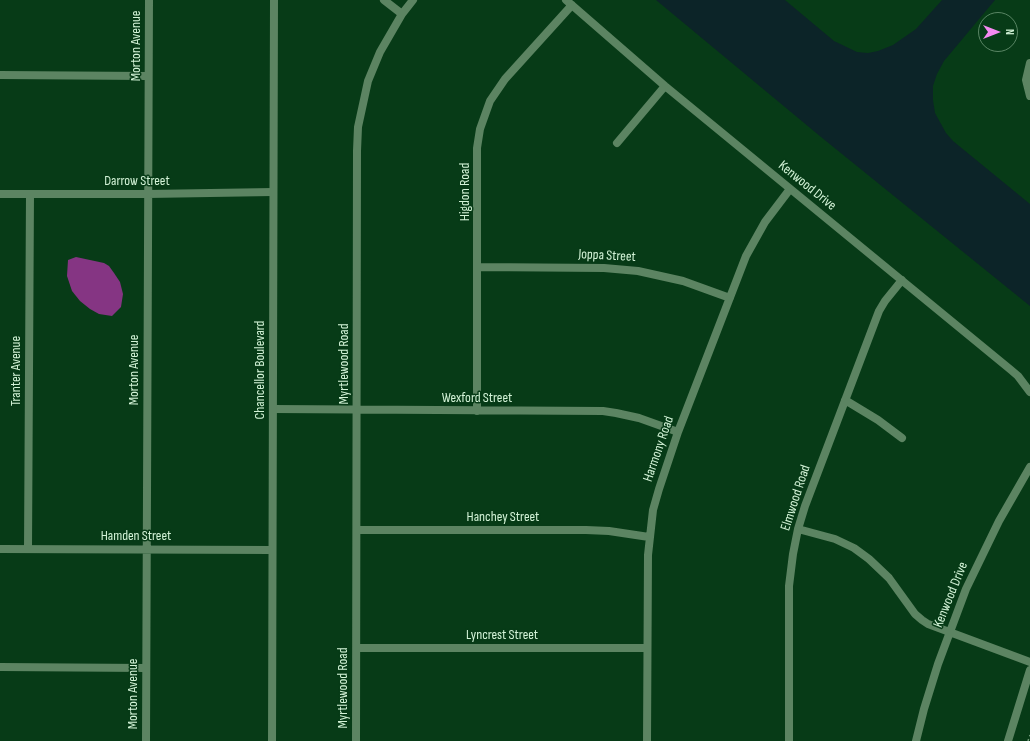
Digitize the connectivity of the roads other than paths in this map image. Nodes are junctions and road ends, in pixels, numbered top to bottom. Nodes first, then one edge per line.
1 (149, 0) edge
2 (274, 0) edge
3 (384, 0) edge
4 (413, 0) edge
5 (569, 3) edge
6 (402, 14) junction
7 (1030, 63) edge
8 (0, 75) edge
9 (148, 76) junction
10 (664, 86) junction
11 (1030, 96) edge
12 (617, 143) dead end
13 (790, 189) junction
14 (273, 192) junction
15 (0, 194) edge
16 (30, 194) junction
17 (148, 194) junction
18 (478, 267) junction
19 (902, 280) junction
20 (730, 298) junction
21 (1030, 392) edge
22 (845, 400) junction
23 (273, 409) junction
24 (357, 410) junction
25 (477, 411) junction
26 (678, 432) junction
27 (902, 438) dead end
28 (1030, 467) edge
29 (798, 528) junction
30 (357, 530) junction
31 (649, 537) junction
32 (0, 549) edge
33 (28, 549) junction
34 (147, 549) junction
35 (272, 550) junction
36 (950, 632) junction
37 (356, 648) junction
38 (647, 648) junction
39 (1030, 662) edge
40 (0, 667) edge
41 (146, 668) junction
42 (1030, 670) edge
43 (146, 741) edge
44 (272, 741) edge
45 (356, 741) edge
46 (646, 741) edge
47 (789, 741) edge
48 (916, 741) edge
49 (1008, 741) edge

1 - 9 street, Morton Avenue
2 - 14 street, Chancellor Boulevard
3 - 6 street
4 - 6 street, Myrtlewood Road
5 - 10 street, Kenwood Drive
5 - 18 street, Higdon Road
6 - 24 street, Myrtlewood Road
7 - 11 street
8 - 9 street
9 - 17 street, Morton Avenue
10 - 12 street
10 - 13 street, Kenwood Drive
13 - 19 street, Kenwood Drive
13 - 20 street, Harmony Road
14 - 17 street, Darrow Street
14 - 23 street, Chancellor Boulevard
15 - 16 street, Darrow Street
16 - 17 street, Darrow Street
16 - 33 street, Tranter Avenue
17 - 34 street, Morton Avenue
18 - 20 street, Joppa Street
18 - 25 street, Higdon Road
19 - 21 street, Kenwood Drive
19 - 22 street, Elmwood Road
20 - 26 street, Harmony Road
22 - 27 street
22 - 29 street, Elmwood Road
23 - 24 street, Wexford Street
23 - 35 street, Chancellor Boulevard
24 - 25 street, Wexford Street
24 - 30 street, Myrtlewood Road
25 - 26 street, Wexford Street
26 - 31 street, Harmony Road
28 - 36 street, Kenwood Drive
29 - 36 street
29 - 47 street, Elmwood Road
30 - 31 street, Hanchey Street
30 - 37 street, Myrtlewood Road
31 - 38 street, Harmony Road
32 - 33 street, Hamden Street
33 - 34 street, Hamden Street
34 - 35 street, Hamden Street
34 - 41 street, Morton Avenue
35 - 44 street, Chancellor Boulevard
36 - 39 street
36 - 48 street, Kenwood Drive
37 - 38 street, Lyncrest Street
37 - 45 street, Myrtlewood Road
38 - 46 street, Harmony Road
40 - 41 street
41 - 43 street, Morton Avenue
42 - 49 street

